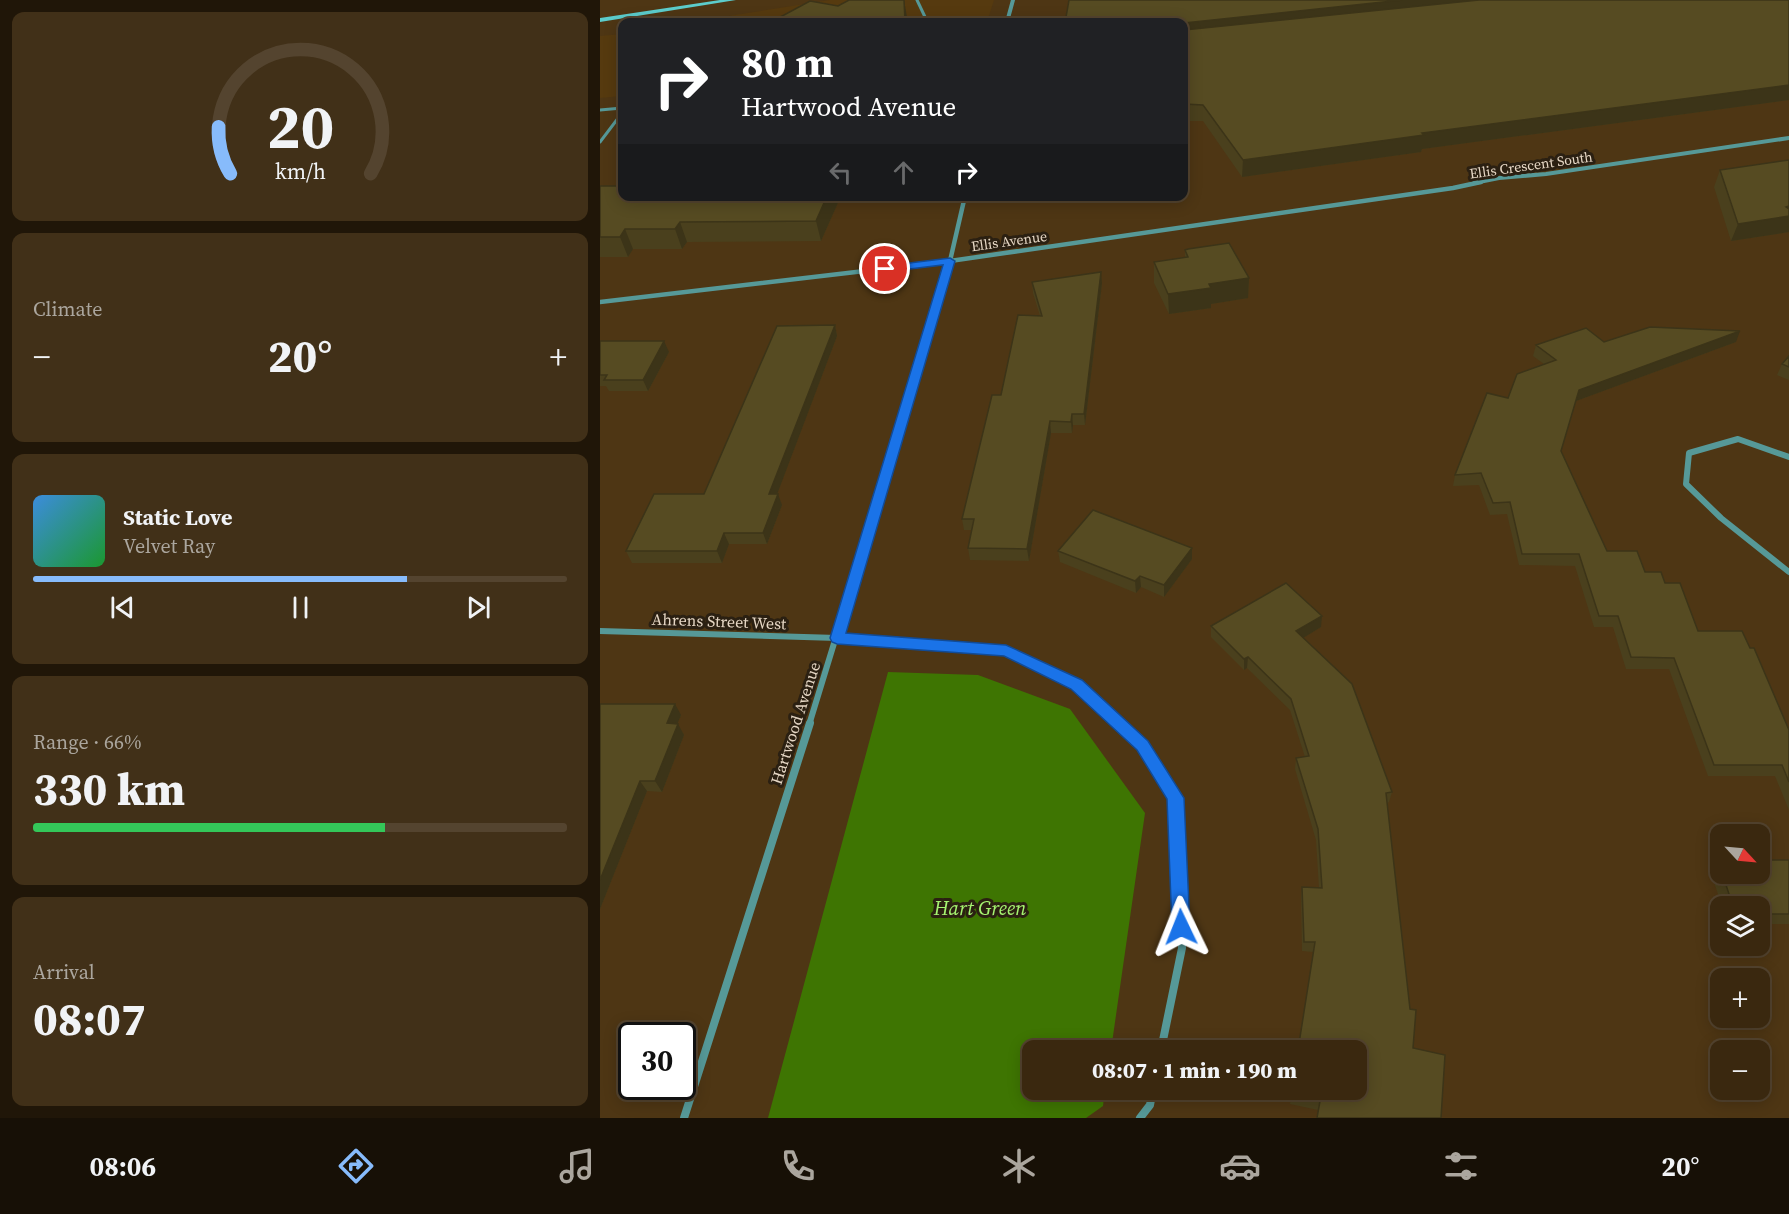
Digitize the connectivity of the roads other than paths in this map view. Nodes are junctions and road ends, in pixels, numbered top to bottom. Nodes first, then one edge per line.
1 (733, 0) edge
2 (917, 0) edge
3 (1013, 0) edge
4 (926, 18) edge
5 (1009, 18) edge
6 (600, 20) edge
7 (618, 108) edge
8 (600, 110) edge
9 (618, 118) edge
10 (1789, 138) edge
11 (600, 142) edge
12 (964, 201) edge
13 (1241, 219) joint
14 (950, 261) junction
15 (600, 302) edge
16 (1789, 457) edge
17 (1789, 572) edge
18 (600, 631) edge
19 (837, 638) junction
20 (1163, 1040) edge
21 (1151, 1100) edge
22 (684, 1118) edge
23 (1140, 1118) edge

1 - 6 main road
2 - 4 lane
3 - 5 street
7 - 8 lane
9 - 11 lane
10 - 13 street, Ellis Crescent South
12 - 14 street, Hartwood Avenue
13 - 14 street, Ellis Avenue
14 - 15 street, Ellis Avenue
14 - 19 street, Hartwood Avenue
16 - 17 street
18 - 19 street, Ahrens Street West
19 - 20 street, Ahrens Street West
19 - 22 street, Hartwood Avenue
21 - 23 street

